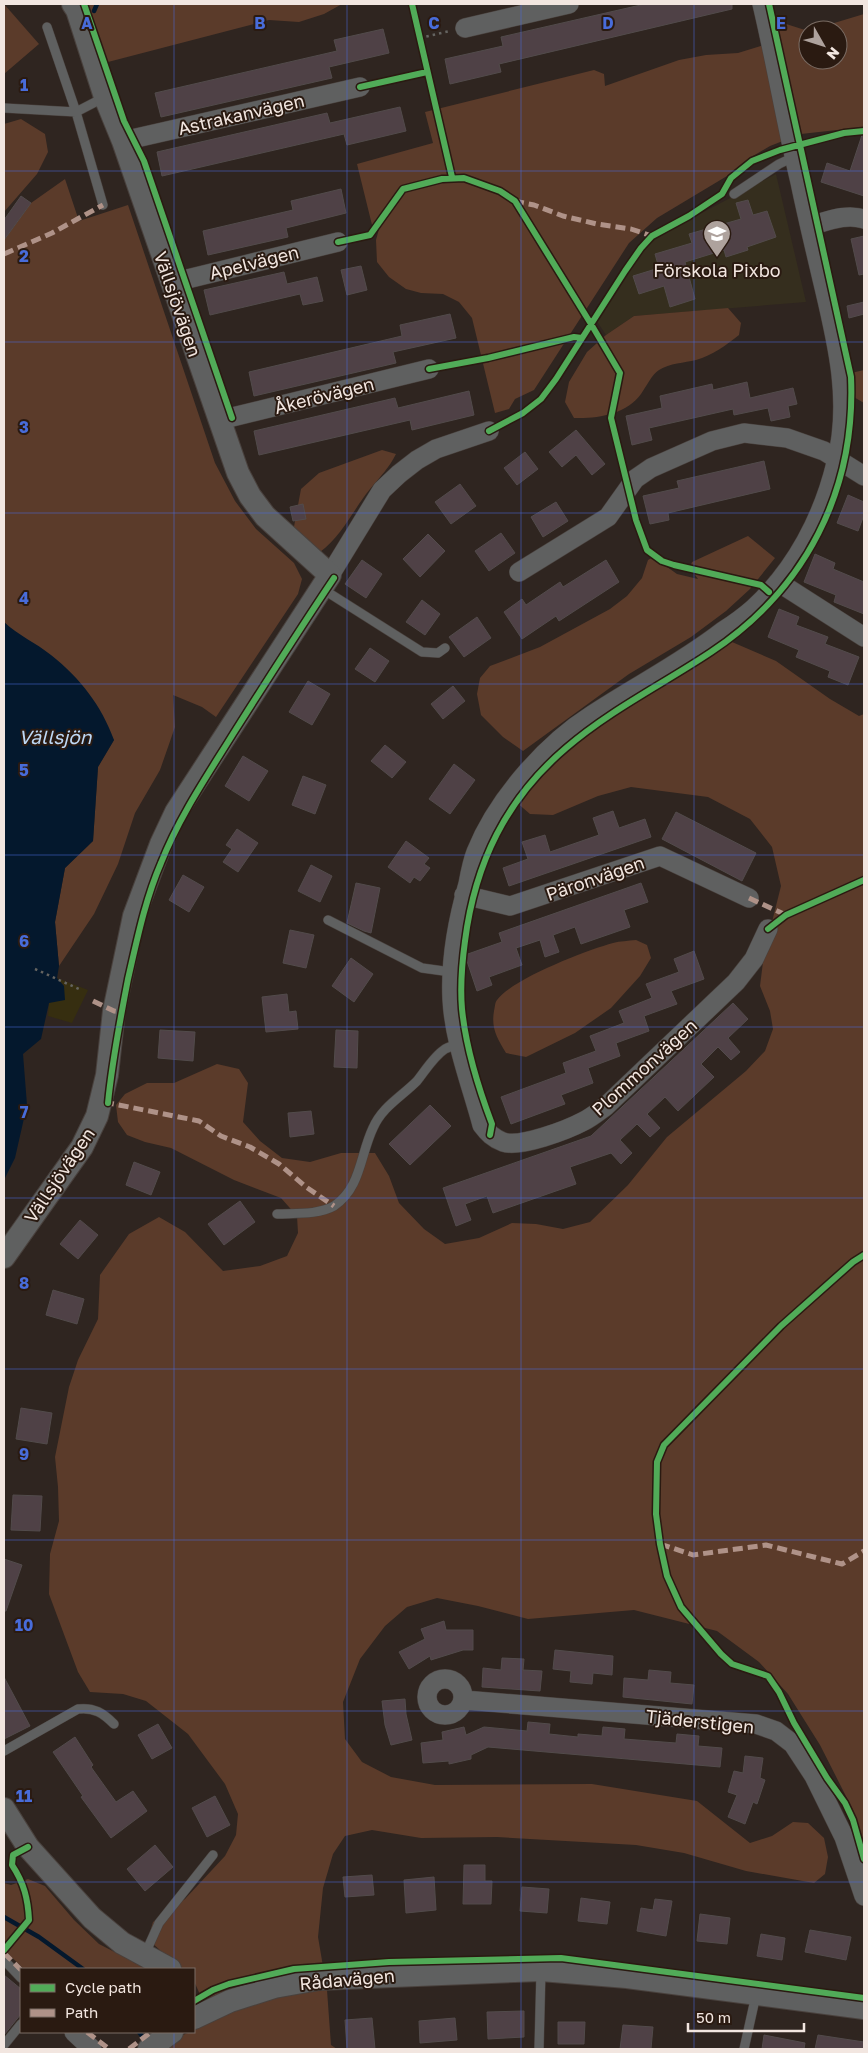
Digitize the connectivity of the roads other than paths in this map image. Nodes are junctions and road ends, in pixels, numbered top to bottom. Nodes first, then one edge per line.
1 (73, 4) edge
2 (568, 4) edge
3 (762, 4) edge
4 (47, 27) dead end
5 (465, 28) road end
6 (360, 87) road end
7 (105, 97) junction
8 (4, 108) edge
9 (76, 112) junction
10 (123, 141) junction
11 (794, 157) junction
12 (734, 194) dead end
13 (103, 205) dead end
14 (864, 219) edge
15 (810, 226) junction
16 (338, 242) dead end
17 (171, 283) junction
18 (429, 369) dead end
19 (220, 420) junction
20 (489, 431) dead end
21 (838, 459) junction
22 (864, 476) edge
23 (519, 572) dead end
24 (325, 581) junction
25 (778, 582) junction
26 (864, 636) edge
27 (445, 648) dead end
28 (464, 895) junction
29 (749, 898) dead end
30 (328, 920) dead end
31 (768, 929) dead end
32 (452, 972) junction
33 (459, 1043) junction
34 (277, 1214) dead end
35 (4, 1257) edge
36 (464, 1700) dead end
37 (114, 1724) dead end
38 (4, 1751) edge
39 (4, 1808) edge
40 (213, 1855) dead end
41 (864, 1896) edge
42 (145, 1954) junction
43 (4, 1960) edge
44 (168, 1968) edge
45 (541, 1970) junction
46 (20, 1977) edge
47 (756, 1995) junction
48 (864, 2008) edge
49 (196, 2011) edge
50 (20, 2025) edge
51 (75, 2033) edge
52 (171, 2033) edge
53 (4, 2045) edge
54 (92, 2049) edge
55 (149, 2049) edge
56 (539, 2049) edge
57 (744, 2049) edge

1 - 7 street, Vällsjövägen
2 - 5 street
3 - 11 street, Plommonvägen
4 - 9 lane
6 - 10 street, Astrakanvägen
7 - 9 lane
7 - 10 street, Vällsjövägen
8 - 9 lane
9 - 13 lane
10 - 17 street, Vällsjövägen
11 - 12 lane
11 - 15 street, Plommonvägen
14 - 15 street
15 - 21 street, Plommonvägen
16 - 17 street, Apelvägen
17 - 19 street, Vällsjövägen
18 - 19 street, Åkerövägen
19 - 24 street, Vällsjövägen
20 - 24 street, Vällsjövägen
21 - 22 street
21 - 23 street
21 - 25 street, Plommonvägen
24 - 27 lane
24 - 35 street, Vällsjövägen
25 - 26 street
25 - 28 street, Plommonvägen
28 - 29 street, Päronvägen
28 - 32 street, Plommonvägen
30 - 32 lane
31 - 33 street, Plommonvägen
32 - 33 street, Plommonvägen
33 - 34 lane
36 - 41 street, Tjäderstigen
37 - 38 lane
39 - 42 street
40 - 42 lane
42 - 44 street
43 - 46 lane
45 - 47 street, Rådavägen
45 - 49 street, Rådavägen
45 - 56 lane
47 - 48 street, Rådavägen
47 - 57 lane
50 - 53 lane
51 - 54 street
52 - 55 street

